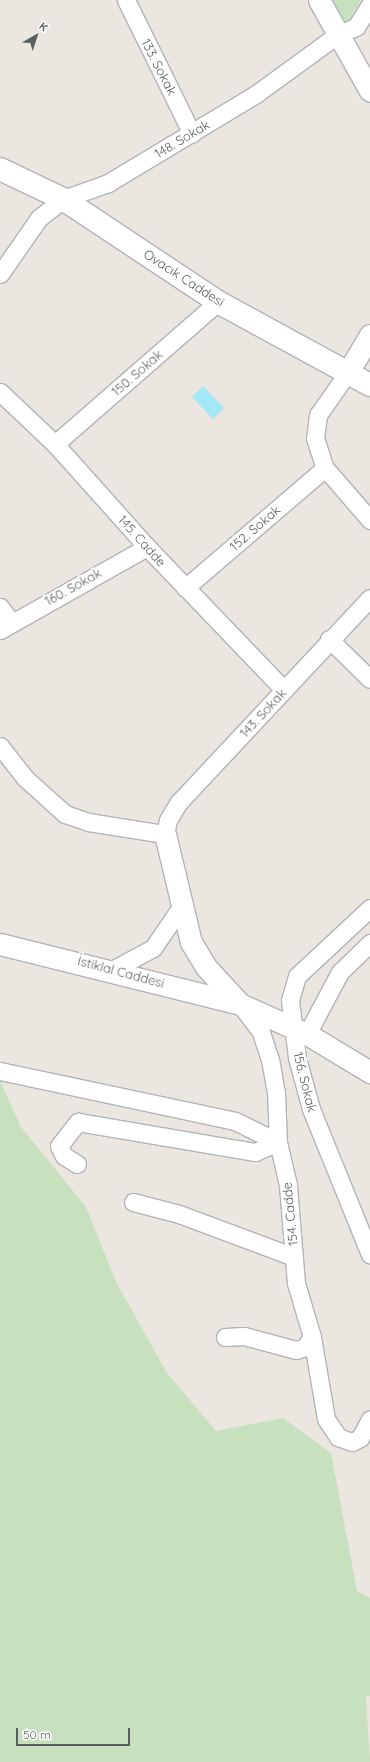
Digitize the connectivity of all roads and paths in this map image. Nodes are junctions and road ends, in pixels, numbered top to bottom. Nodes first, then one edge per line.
1 (126, 0) edge
2 (319, 0) edge
3 (370, 5) edge
4 (337, 35) junction
5 (370, 90) edge
6 (192, 134) junction
7 (0, 168) edge
8 (64, 199) junction
9 (0, 274) edge
10 (218, 302) junction
11 (370, 335) edge
12 (348, 372) junction
13 (370, 385) edge
14 (0, 392) edge
15 (55, 444) junction
16 (325, 468) junction
17 (370, 520) edge
18 (147, 546) junction
19 (185, 588) junction
20 (370, 598) edge
21 (0, 607) edge
22 (6, 627) edge
23 (329, 639) junction
24 (370, 679) edge
25 (284, 690) junction
26 (0, 746) edge
27 (165, 834) junction
28 (181, 906) junction
29 (370, 908) edge
30 (370, 943) edge
31 (0, 944) edge
32 (114, 970) junction
33 (240, 1004) junction
34 (301, 1031) junction
35 (0, 1071) edge
36 (370, 1072) edge
37 (278, 1142) junction
38 (77, 1164) dead end
39 (133, 1202) dead end
40 (370, 1254) edge
41 (294, 1257) junction
42 (226, 1337) dead end
43 (312, 1337) junction
44 (370, 1419) edge

1 - 6 street, 133. Sokak
2 - 4 street
3 - 4 street, 148. Sokak
4 - 5 street
4 - 6 street, 148. Sokak
6 - 8 street, 148. Sokak
7 - 8 main road, Ovacık Caddesi
8 - 9 street, 148. Sokak
8 - 10 main road, Ovacık Caddesi
10 - 12 main road, Ovacık Caddesi
10 - 15 street, 150. Sokak
11 - 12 street
12 - 13 main road, Ovacık Caddesi
12 - 16 street
14 - 15 street, 145. Cadde
15 - 18 street, 145. Cadde
16 - 17 street
16 - 19 street, 152. Sokak
18 - 19 street, 145. Cadde
18 - 22 street, 160. Sokak
19 - 25 street, 145. Cadde
20 - 23 street, 143. Sokak
21 - 22 street
23 - 24 street
23 - 25 street, 143. Sokak
25 - 27 street, 143. Sokak
26 - 27 street
27 - 28 street
28 - 32 street
28 - 33 street
29 - 34 street, 156. Sokak
30 - 34 street
31 - 32 street, İstiklal Caddesi
32 - 33 street, İstiklal Caddesi
33 - 34 street, İstiklal Caddesi
33 - 37 street, 154. Cadde
34 - 36 street, İstiklal Caddesi
34 - 40 street, 156. Sokak
35 - 37 street
37 - 38 street
37 - 41 street, 154. Cadde
39 - 41 street
41 - 43 street, 154. Cadde
42 - 43 street
43 - 44 street

